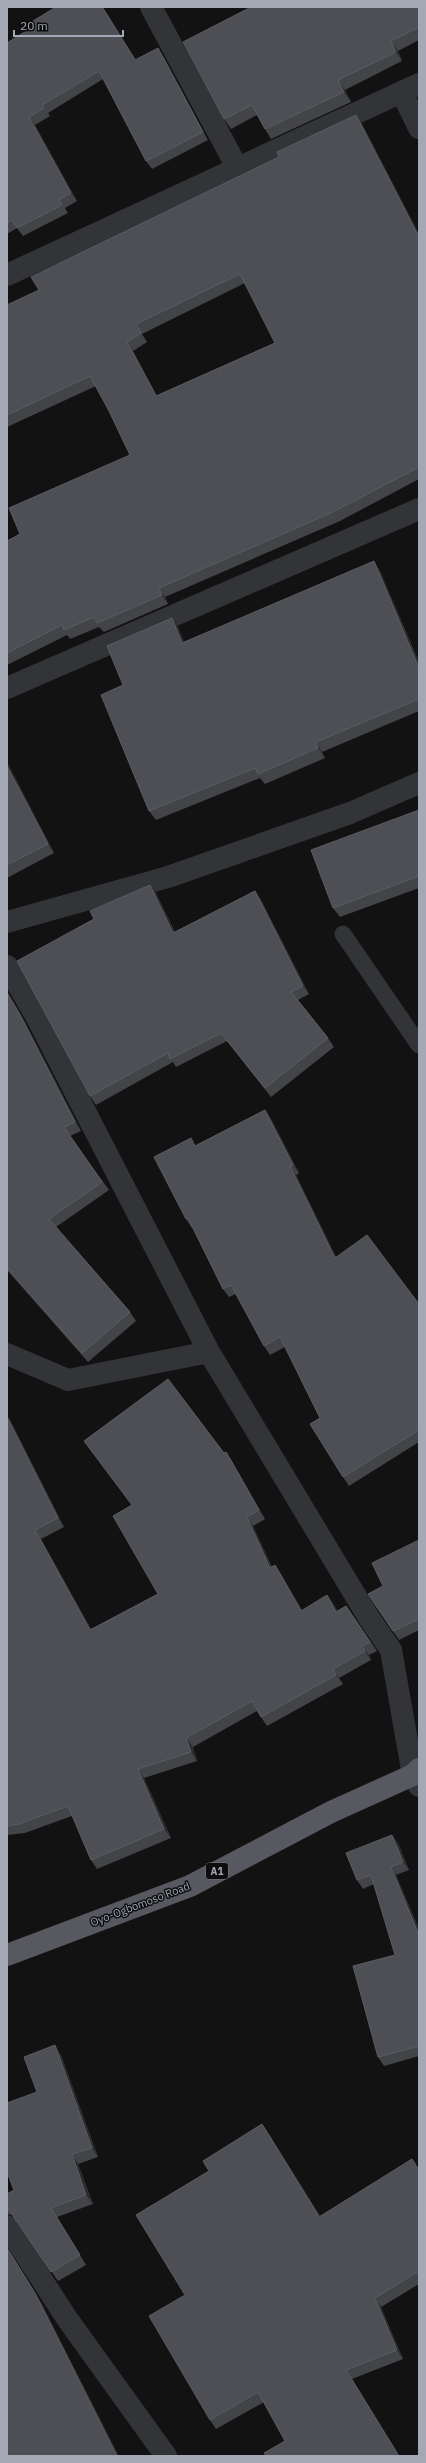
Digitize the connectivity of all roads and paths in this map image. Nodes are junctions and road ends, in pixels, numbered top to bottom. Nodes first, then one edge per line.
1 (151, 7) edge
2 (411, 89) edge
3 (419, 128) edge
4 (238, 169) junction
5 (7, 275) edge
6 (419, 509) edge
7 (7, 688) edge
8 (419, 783) edge
9 (7, 922) edge
10 (343, 934) dead end
11 (7, 966) edge
12 (419, 1045) edge
13 (209, 1352) junction
14 (7, 1354) edge
15 (417, 1777) edge
16 (7, 1955) edge
17 (7, 2226) edge
18 (166, 2456) edge

1 - 4 street
2 - 3 street
2 - 4 street
4 - 5 street
6 - 7 street
8 - 9 street
10 - 12 lane
11 - 13 street
13 - 14 street
13 - 15 street
15 - 16 highway, Oyo-Ogbomoso Road / A1
17 - 18 street

